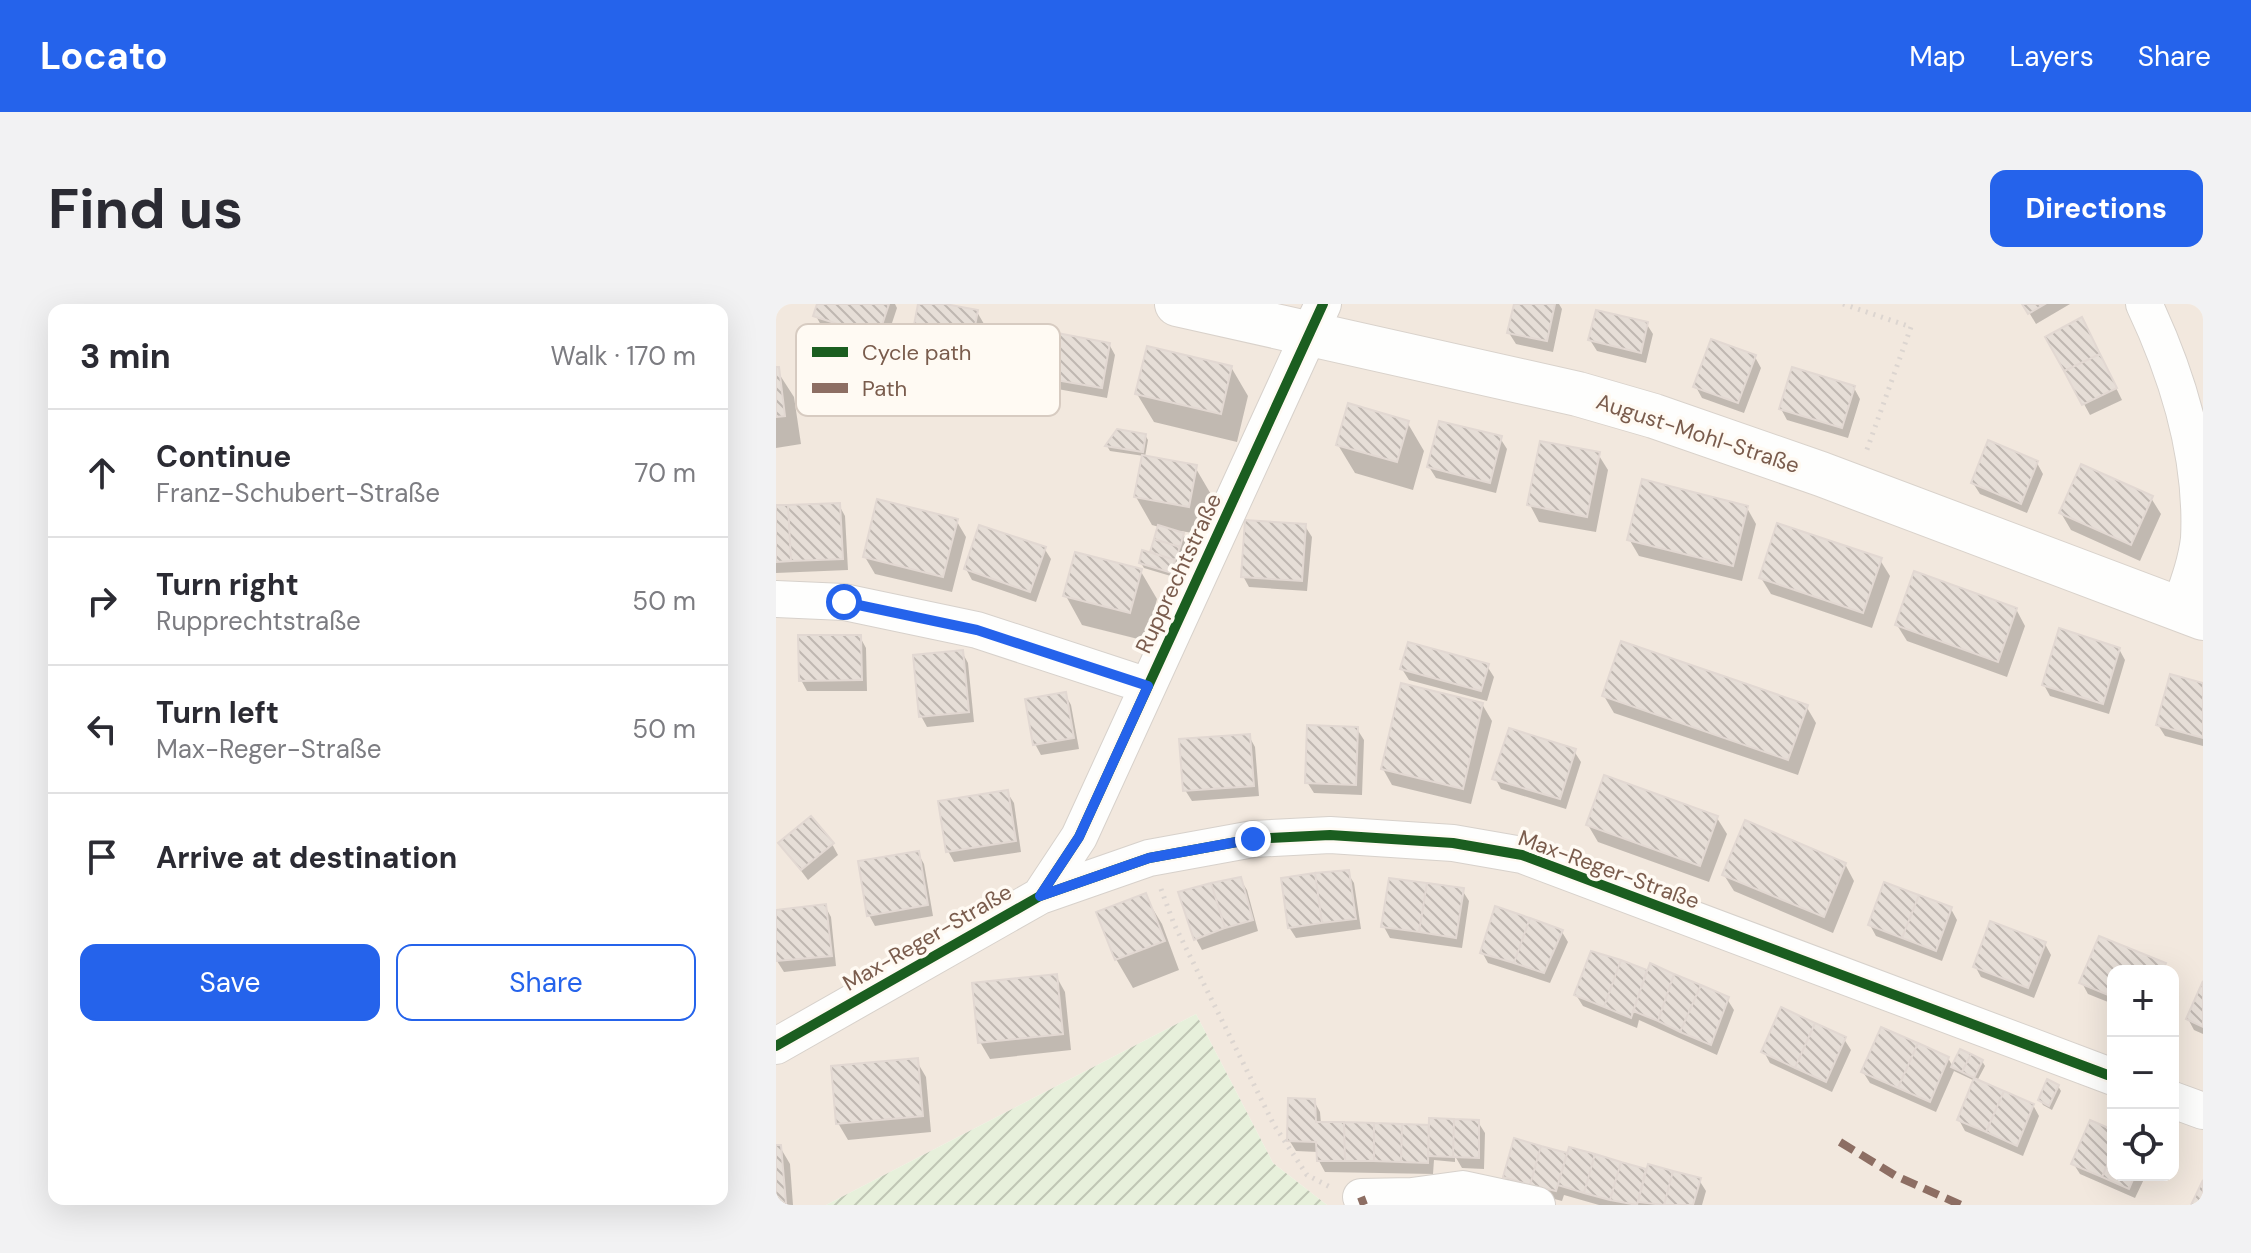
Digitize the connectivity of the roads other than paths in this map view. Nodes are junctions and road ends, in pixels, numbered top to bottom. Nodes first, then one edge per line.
1 (1177, 304) edge
2 (2144, 304) edge
3 (1316, 320) edge
4 (776, 599) edge
5 (2191, 614) edge
6 (1148, 686) junction
7 (1040, 896) junction
8 (776, 1046) edge
9 (2107, 1075) edge
10 (2179, 1102) edge
11 (2203, 1111) edge
12 (1361, 1197) road end
13 (1537, 1205) edge

1 - 3 main road, August-Mohl-Straße
2 - 5 street
3 - 5 main road, August-Mohl-Straße
3 - 6 street, Rupprechtstraße
4 - 6 street
6 - 7 street, Rupprechtstraße
7 - 8 street, Max-Reger-Straße
7 - 9 street, Max-Reger-Straße
10 - 11 street
12 - 13 street

